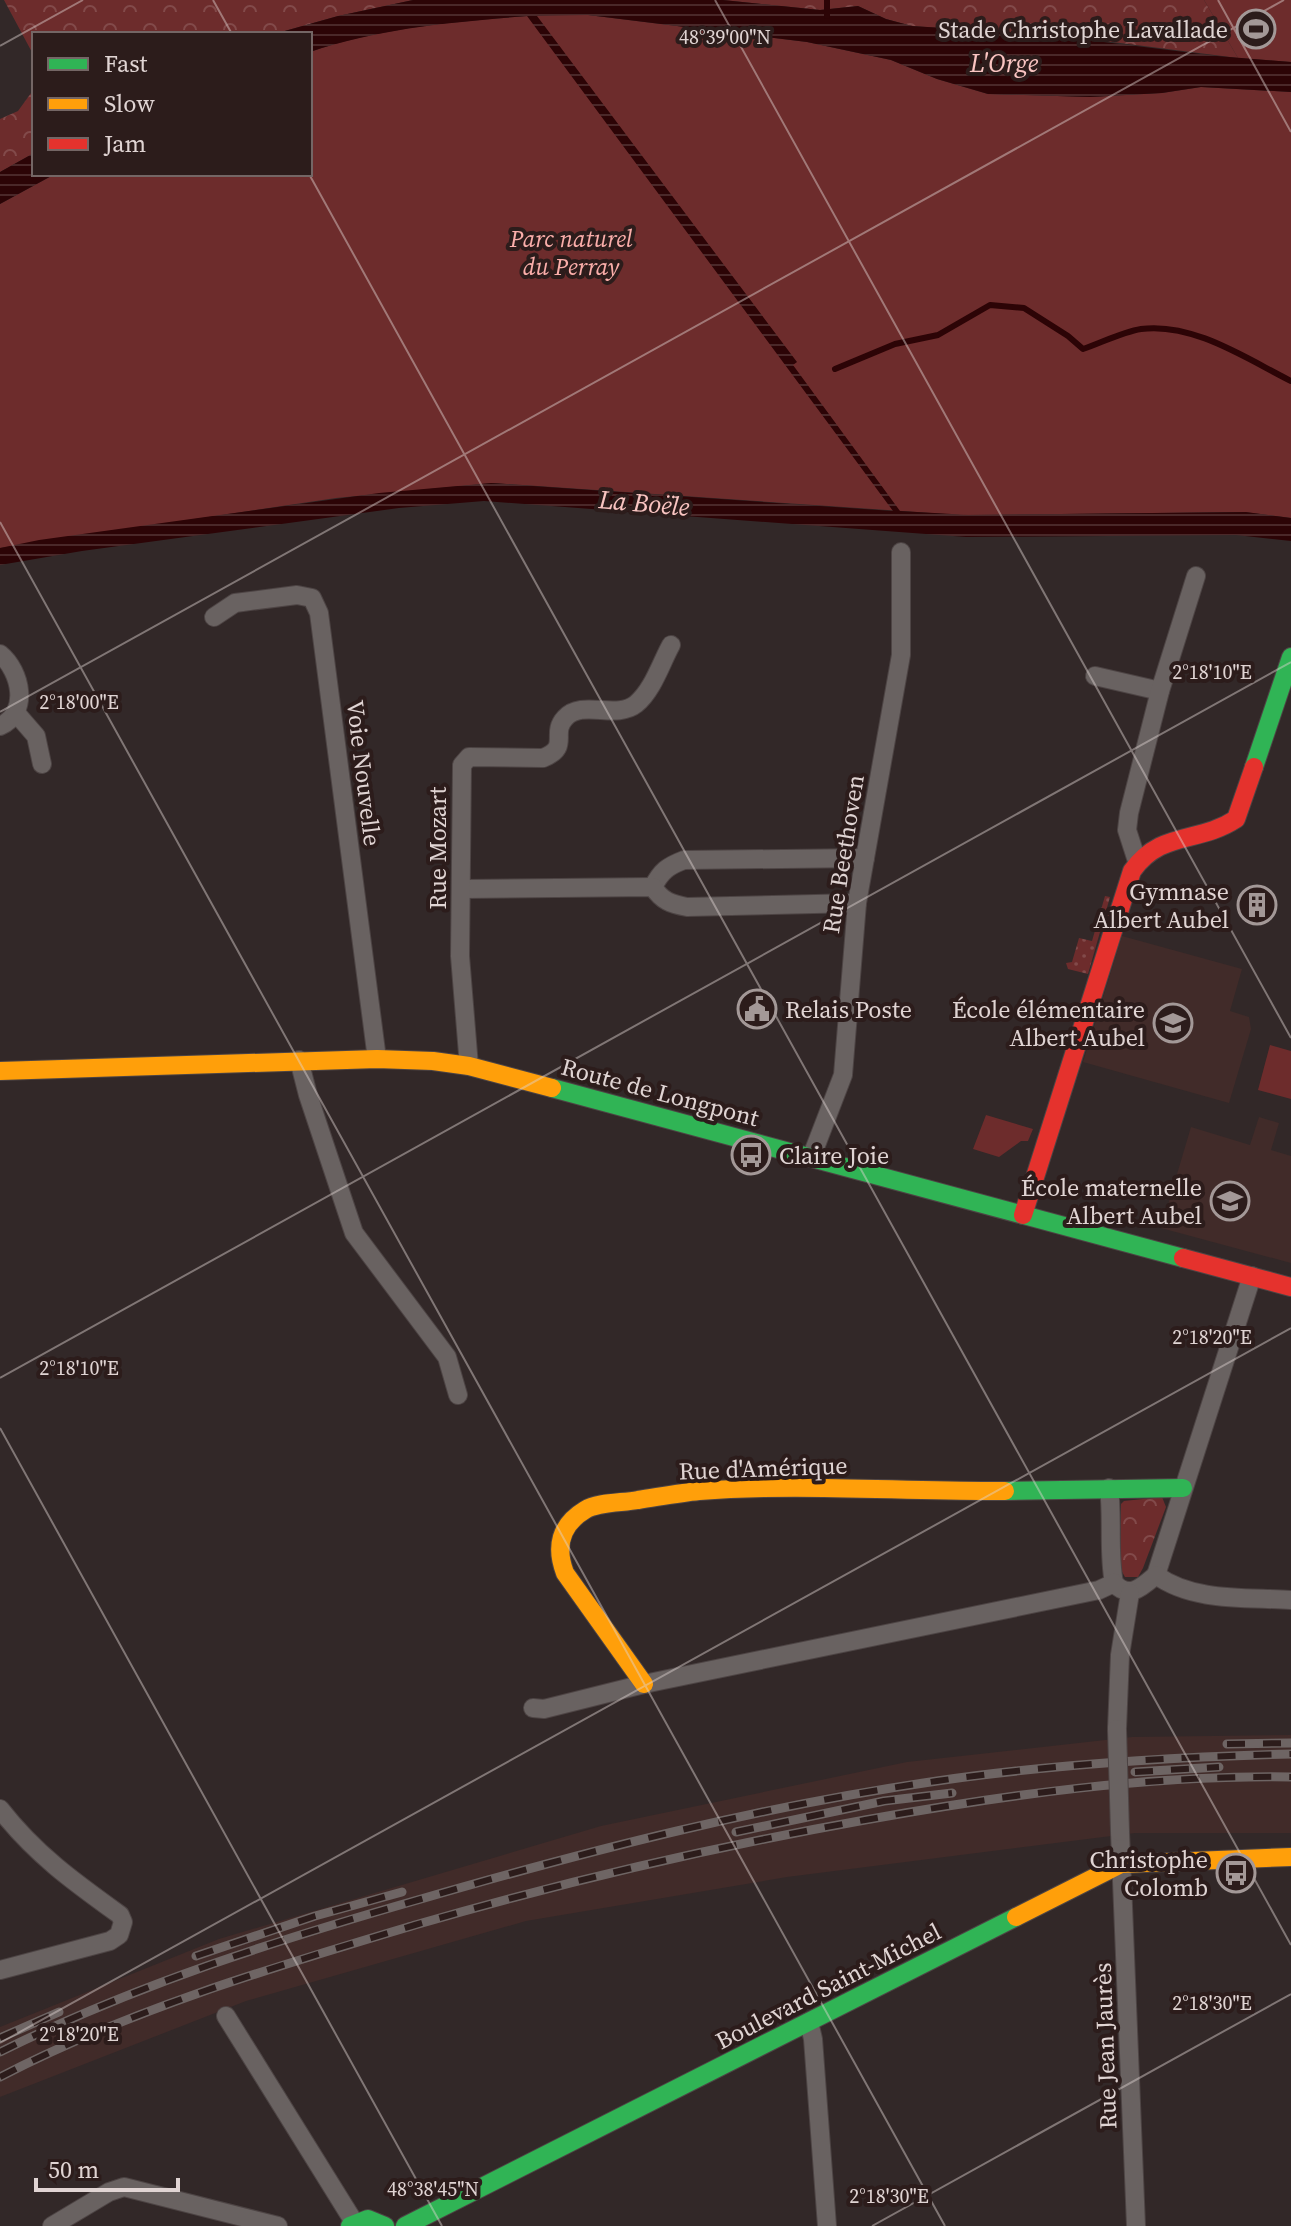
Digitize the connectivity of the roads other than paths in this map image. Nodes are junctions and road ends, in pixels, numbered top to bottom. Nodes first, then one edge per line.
1 (901, 552) dead end
2 (1196, 576) dead end
3 (214, 617) dead end
4 (671, 645) dead end
5 (0, 654) edge
6 (1289, 670) edge
7 (1095, 676) dead end
8 (1160, 691) junction
9 (16, 713) junction
10 (0, 726) edge
11 (42, 764) dead end
12 (865, 858) junction
13 (1137, 861) junction
14 (653, 887) junction
15 (462, 889) junction
16 (857, 903) junction
17 (377, 1059) junction
18 (299, 1060) junction
19 (469, 1066) junction
20 (0, 1071) edge
21 (811, 1158) junction
22 (1023, 1215) junction
23 (1252, 1276) junction
24 (1291, 1287) edge
25 (458, 1395) dead end
26 (1109, 1488) junction
27 (1183, 1488) junction
28 (1156, 1575) junction
29 (1114, 1583) junction
30 (1130, 1593) junction
31 (1291, 1600) edge
32 (644, 1684) junction
33 (539, 1708) dead end
34 (0, 1809) edge
35 (1291, 1857) edge
36 (1121, 1864) junction
37 (0, 1970) edge
38 (226, 2016) dead end
39 (809, 2022) junction
40 (352, 2224) edge
41 (52, 2226) edge
42 (278, 2226) edge
43 (385, 2226) edge
44 (405, 2226) edge
45 (827, 2226) edge
46 (1136, 2226) edge

1 - 12 street, Rue Beethoven
2 - 8 street
3 - 17 street, Voie Nouvelle
4 - 15 street, Rue Mozart
5 - 9 street
6 - 13 street
7 - 8 street
8 - 13 street
9 - 10 street
9 - 11 street
12 - 14 street
12 - 16 street, Rue Beethoven
13 - 22 street
14 - 15 street
14 - 16 street
15 - 19 street, Rue Mozart
16 - 21 street, Rue Beethoven
17 - 18 street, Route de Longpont
17 - 19 street, Route de Longpont
18 - 20 street, Route de Longpont
18 - 25 street
19 - 21 street, Route de Longpont
21 - 22 street, Route de Longpont
22 - 23 street, Route de Longpont
23 - 24 street, Route de Longpont
23 - 27 street
26 - 27 street, Rue d'Amérique
26 - 29 street
26 - 32 street, Rue d'Amérique
27 - 28 street
28 - 30 street
28 - 31 street
29 - 30 street
29 - 32 street
30 - 36 street, Rue Jean Jaurès, bridge
32 - 33 street
34 - 37 street
35 - 36 street, Boulevard Saint-Michel
36 - 39 street, Boulevard Saint-Michel
36 - 46 street, Rue Jean Jaurès
38 - 40 street
39 - 44 street, Boulevard Saint-Michel
39 - 45 street
40 - 43 street
41 - 42 street

